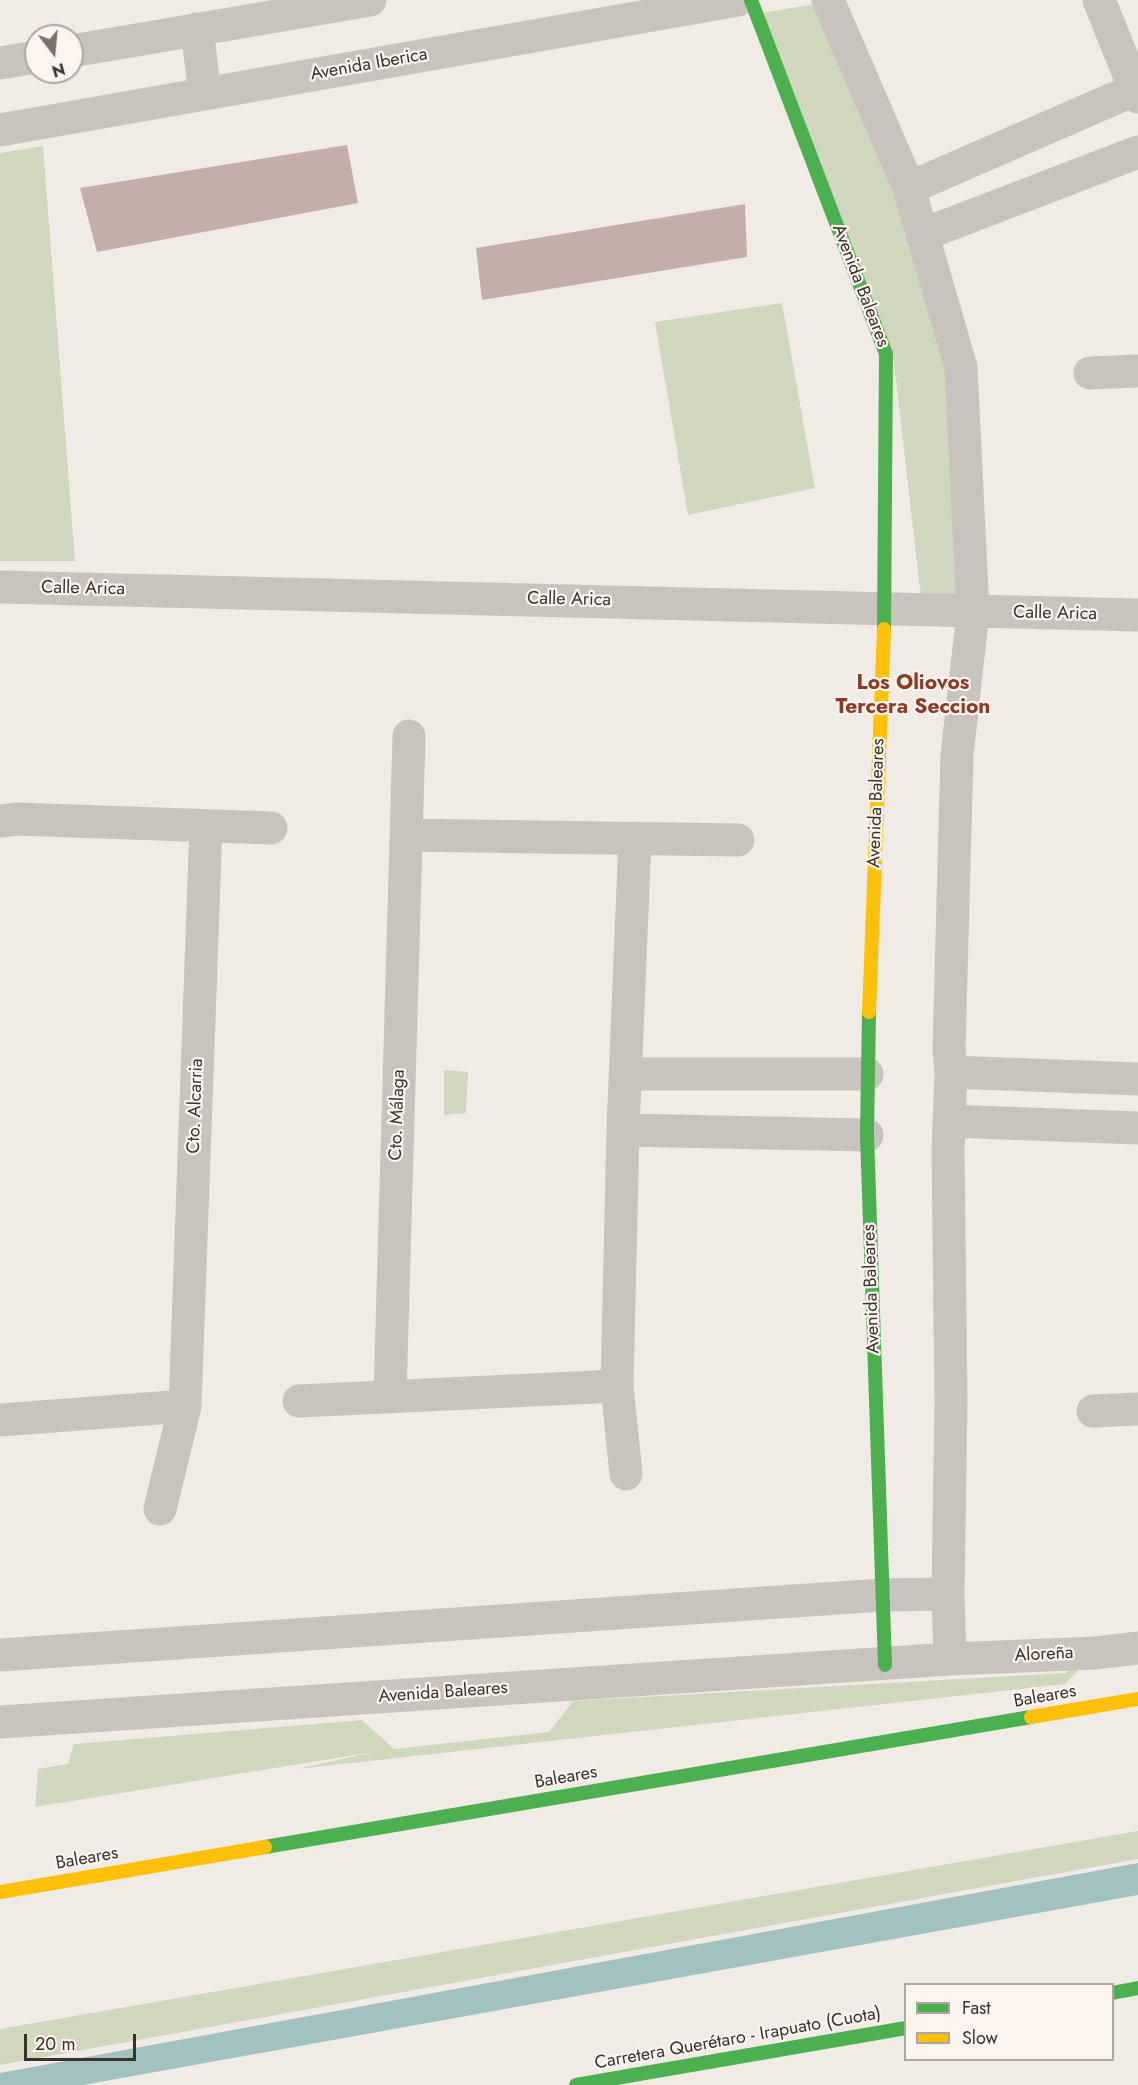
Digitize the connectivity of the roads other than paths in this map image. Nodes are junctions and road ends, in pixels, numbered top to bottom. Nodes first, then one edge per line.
1 (370, 0) edge
2 (738, 0) edge
3 (751, 0) edge
4 (828, 0) edge
5 (1099, 0) edge
6 (197, 29) junction
7 (84, 49) edge
8 (24, 59) edge
9 (0, 63) edge
10 (1136, 93) edge
11 (205, 94) junction
12 (0, 130) edge
13 (1138, 152) edge
14 (909, 188) junction
15 (922, 235) junction
16 (1138, 371) edge
17 (1090, 373) dead end
18 (0, 587) edge
19 (885, 608) junction
20 (973, 612) junction
21 (1138, 615) edge
22 (409, 736) dead end
23 (0, 822) edge
24 (206, 826) junction
25 (271, 828) dead end
26 (406, 835) junction
27 (635, 838) junction
28 (738, 840) dead end
29 (951, 1072) junction
30 (625, 1074) junction
31 (867, 1074) junction
32 (1138, 1079) edge
33 (950, 1121) junction
34 (1138, 1128) edge
35 (622, 1130) junction
36 (867, 1135) junction
37 (617, 1386) junction
38 (390, 1396) junction
39 (299, 1401) dead end
40 (185, 1406) junction
41 (1138, 1409) edge
42 (1093, 1411) dead end
43 (0, 1420) edge
44 (626, 1474) dead end
45 (160, 1509) dead end
46 (948, 1594) junction
47 (882, 1595) junction
48 (1138, 1648) edge
49 (0, 1655) edge
50 (950, 1659) junction
51 (885, 1665) junction
52 (1138, 1700) edge
53 (0, 1722) edge
54 (0, 1892) edge
55 (1138, 1988) edge
56 (1114, 1993) edge
57 (904, 2028) edge
58 (576, 2085) edge

1 - 6 street
2 - 11 street, Avenida Iberica
3 - 19 main road, Avenida Baleares
4 - 14 street
5 - 10 street
6 - 7 street
6 - 11 street
8 - 9 street
10 - 14 street
11 - 12 street, Avenida Iberica
13 - 15 street
14 - 15 street
15 - 20 street
16 - 17 street
18 - 19 street, Calle Arica
19 - 20 street, Calle Arica
19 - 31 main road, Avenida Baleares
20 - 21 street, Calle Arica
20 - 29 street
22 - 26 street, Cto. Málaga
23 - 24 street
24 - 25 street
24 - 40 street, Cto. Alcarria
26 - 27 street
26 - 38 street, Cto. Málaga
27 - 28 street
27 - 30 street
29 - 32 street
29 - 33 street
30 - 31 street
30 - 35 street
31 - 36 main road, Avenida Baleares
33 - 34 street
33 - 46 street
35 - 36 street
35 - 37 street
36 - 47 main road, Avenida Baleares
37 - 38 street
37 - 44 street
38 - 39 street
40 - 43 street
40 - 45 street, Cto. Alcarria
41 - 42 street
46 - 47 street
46 - 50 street
47 - 49 street
47 - 51 main road, Avenida Baleares
48 - 50 street, Aloreña
50 - 51 street, Avenida Baleares
51 - 53 street, Avenida Baleares
52 - 54 main road, Baleares
55 - 56 main road
57 - 58 main road, Carretera Querétaro - Irapuato (Cuota)

